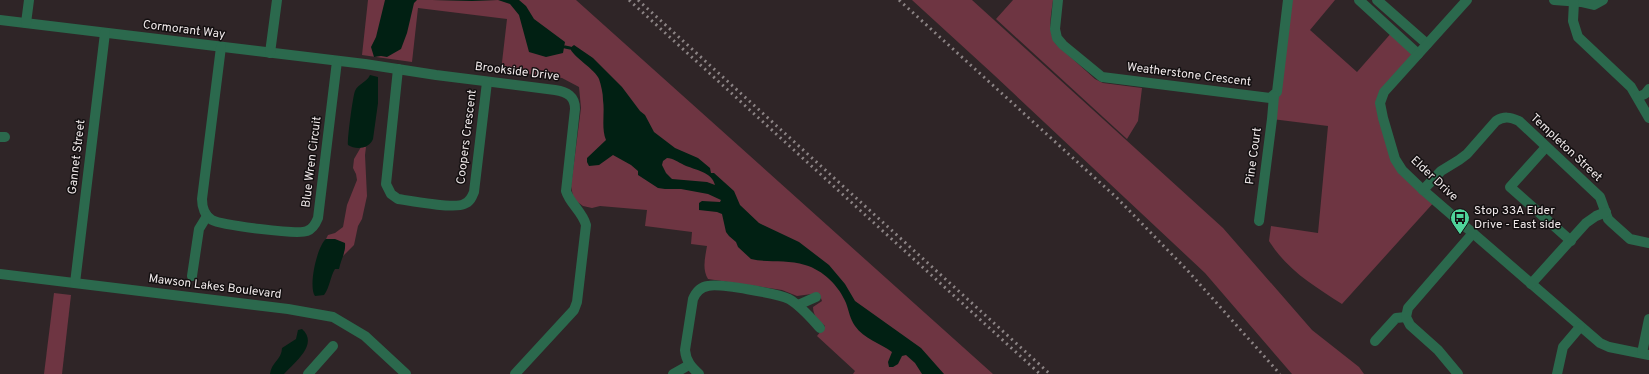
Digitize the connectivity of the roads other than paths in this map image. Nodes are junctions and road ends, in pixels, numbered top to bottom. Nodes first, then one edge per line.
1 (29, 0) edge
2 (277, 0) edge
3 (1058, 0) edge
4 (1288, 0) edge
5 (1359, 0) edge
6 (1377, 0) edge
7 (1467, 0) edge
8 (1554, 0) edge
9 (1603, 0) edge
10 (1580, 1) edge
11 (0, 20) edge
12 (26, 23) junction
13 (105, 34) junction
14 (1427, 44) junction
15 (221, 47) junction
16 (270, 53) junction
17 (1418, 54) junction
18 (337, 61) junction
19 (365, 64) joint
20 (398, 69) junction
21 (487, 82) junction
22 (1649, 89) edge
23 (1274, 96) junction
24 (1638, 97) junction
25 (1649, 118) edge
26 (1546, 147) junction
27 (1423, 190) junction
28 (1606, 212) junction
29 (207, 216) junction
30 (1259, 220) dead end
31 (1474, 233) junction
32 (1570, 241) junction
33 (1649, 243) edge
34 (0, 274) edge
35 (192, 276) dead end
36 (75, 283) junction
37 (1531, 284) junction
38 (816, 297) dead end
39 (798, 305) junction
40 (1406, 317) junction
41 (1649, 319) edge
42 (1580, 327) junction
43 (820, 328) dead end
44 (1375, 341) dead end
45 (333, 346) dead end
46 (1645, 354) edge
47 (689, 365) junction
48 (525, 370) edge
49 (308, 374) edge
50 (406, 374) edge
51 (515, 374) edge
52 (673, 374) edge
53 (699, 374) edge
54 (1458, 374) edge
55 (1557, 374) edge

1 - 12 street
2 - 16 street
3 - 23 street, Weatherstone Crescent
4 - 23 street
5 - 17 street
6 - 14 street
7 - 14 street, Elder Drive
8 - 10 street
9 - 10 street
10 - 24 street
11 - 12 street, Cormorant Way
12 - 13 street, Cormorant Way
13 - 15 street, Cormorant Way
13 - 36 street, Gannet Street
14 - 17 street, Elder Drive
15 - 16 street, Cormorant Way
15 - 29 street
16 - 18 street, Cormorant Way
17 - 27 street, Elder Drive
18 - 19 street, Cormorant Way
18 - 29 street, Blue Wren Circuit
19 - 20 street, Brookside Drive
20 - 21 street, Brookside Drive
20 - 21 street, Coopers Crescent
21 - 48 street, Brookside Drive
22 - 24 street
23 - 30 street, Pine Court
24 - 25 street
26 - 27 street, Templeton Street
26 - 28 street, Templeton Street
26 - 32 street
27 - 31 street, Elder Drive
28 - 32 street
28 - 33 street, Templeton Street
29 - 35 street
31 - 37 street, Elder Drive
31 - 40 street
32 - 37 street
34 - 36 street, Mawson Lakes Boulevard
36 - 50 street, Mawson Lakes Boulevard
37 - 42 street, Elder Drive
38 - 39 street
39 - 43 street
39 - 47 street
40 - 44 street
40 - 54 street
41 - 46 street
42 - 46 street, Elder Drive
42 - 55 street
45 - 49 street
47 - 52 street
47 - 53 street
48 - 51 street, Brookside Drive

